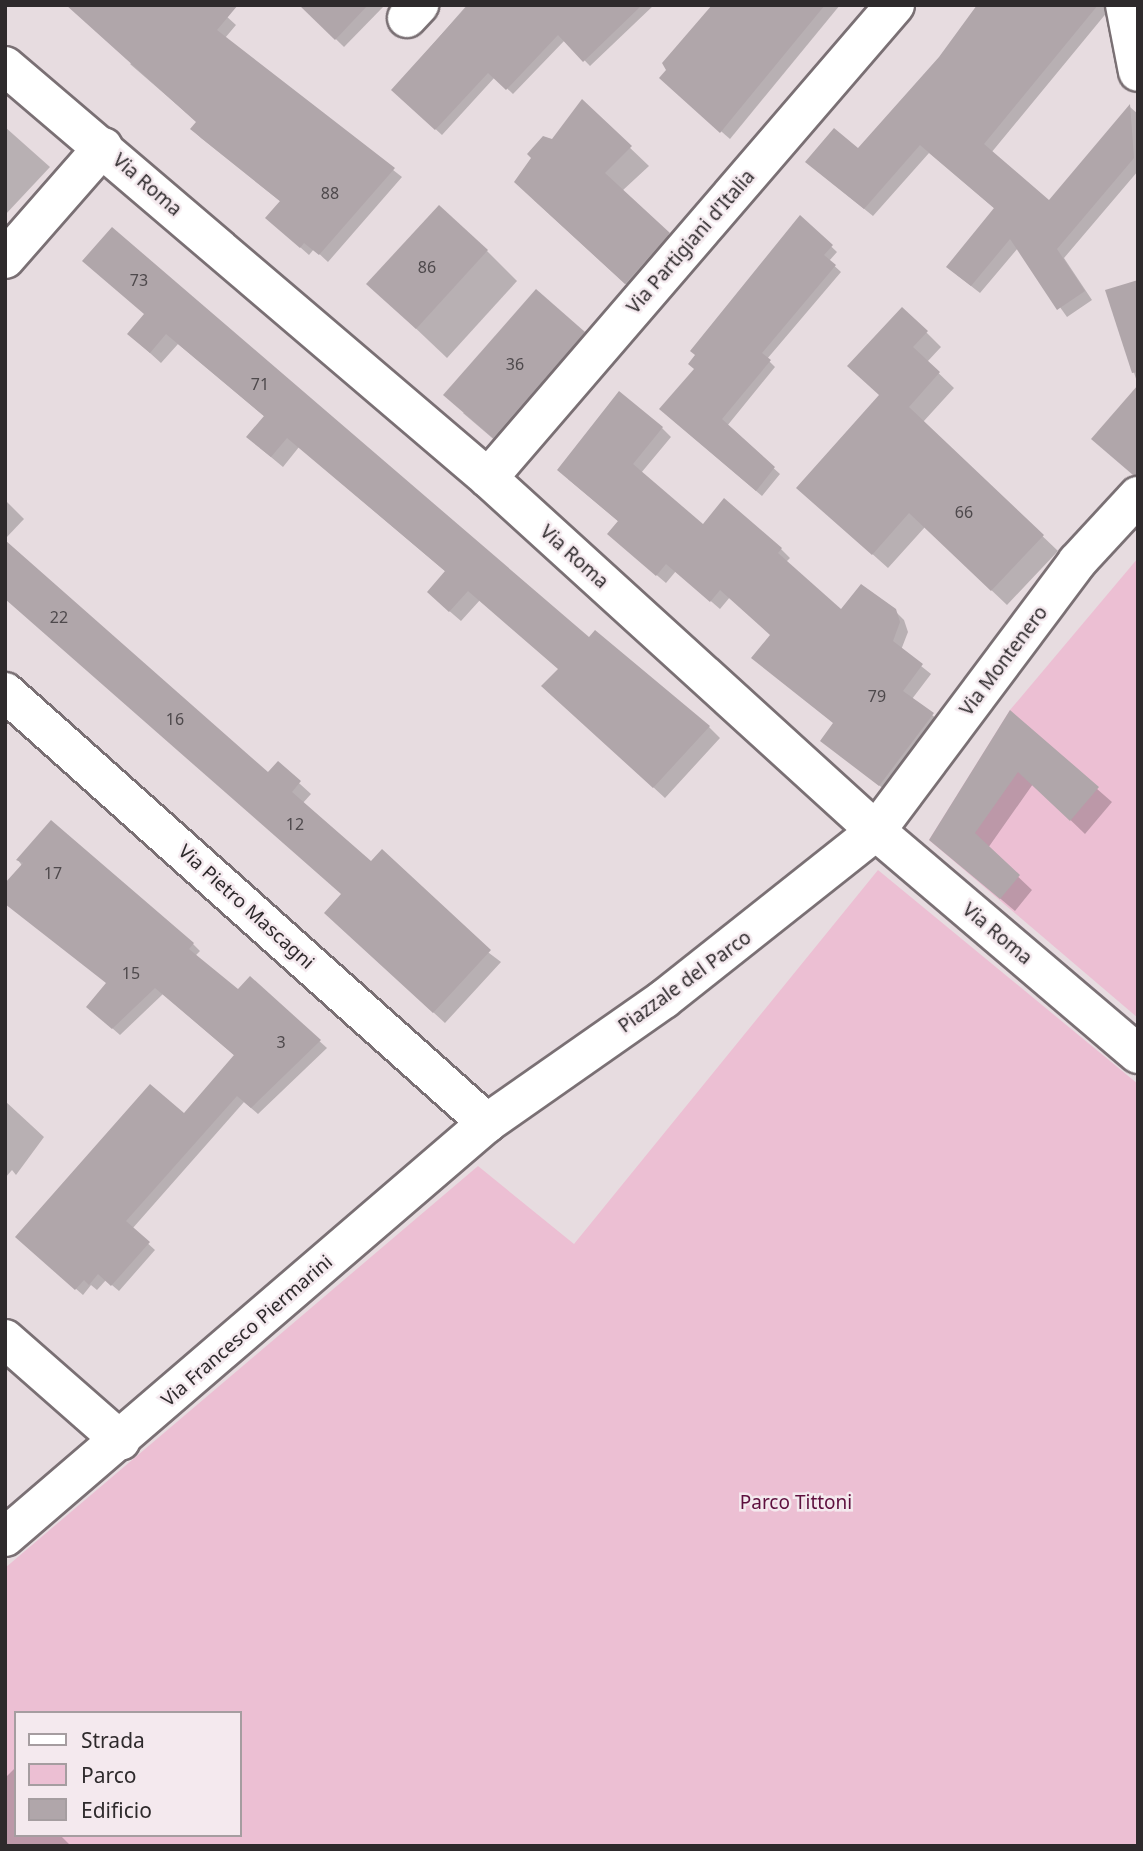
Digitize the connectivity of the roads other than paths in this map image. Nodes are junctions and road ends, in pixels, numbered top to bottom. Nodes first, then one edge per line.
1 (895, 5) edge
2 (1125, 5) edge
3 (5, 66) edge
4 (1138, 72) edge
5 (103, 147) junction
6 (5, 259) edge
7 (488, 478) junction
8 (1138, 496) edge
9 (5, 692) edge
10 (876, 831) junction
11 (1138, 1054) edge
12 (487, 1123) junction
13 (5, 1339) edge
14 (121, 1441) junction
15 (5, 1537) edge

1 - 7 street, Via Partigiani d'Italia
2 - 4 street
3 - 5 street, Via Roma
5 - 6 street
5 - 7 street, Via Roma
7 - 10 street, Via Roma
8 - 10 street, Via Montenero
9 - 12 street, Via Pietro Mascagni
10 - 11 street, Via Roma
10 - 12 street, Piazzale del Parco
12 - 14 street, Via Francesco Piermarini
13 - 14 street
14 - 15 street, Via Francesco Piermarini

